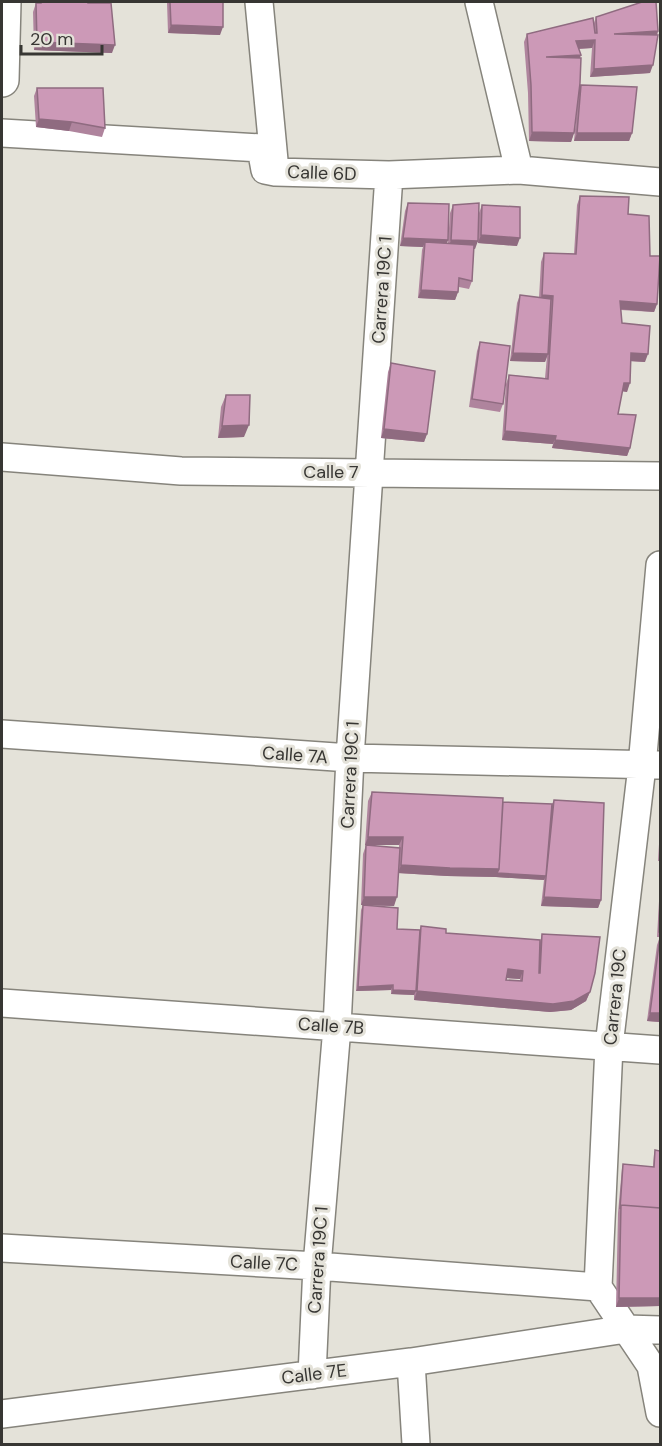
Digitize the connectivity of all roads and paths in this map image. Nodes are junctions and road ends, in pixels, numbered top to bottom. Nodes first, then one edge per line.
1 (4, 2) edge
2 (259, 2) edge
3 (479, 2) edge
4 (2, 80) edge
5 (2, 133) edge
6 (519, 170) junction
7 (275, 172) junction
8 (389, 175) junction
9 (660, 182) edge
10 (2, 457) edge
11 (370, 472) junction
12 (660, 476) edge
13 (660, 565) edge
14 (2, 734) edge
15 (350, 759) junction
16 (651, 765) edge
17 (2, 1003) edge
18 (337, 1027) junction
19 (609, 1046) junction
20 (660, 1050) edge
21 (2, 1248) edge
22 (317, 1266) junction
23 (598, 1287) junction
24 (627, 1329) junction
25 (660, 1330) edge
26 (411, 1362) junction
27 (312, 1375) junction
28 (660, 1413) edge
29 (2, 1414) edge
30 (416, 1444) edge

1 - 4 street
2 - 7 street
3 - 6 street
5 - 7 street, Calle 6D
6 - 8 street, Calle 6D
6 - 9 street, Calle 6D
7 - 8 street, Calle 6D
8 - 11 street, Carrera 19C 1
10 - 11 street, Calle 7
11 - 12 street, Calle 7
11 - 15 street, Carrera 19C 1
13 - 16 street, Carrera 19C
14 - 15 street, Calle 7A
15 - 16 street, Calle 7A
15 - 18 street, Carrera 19C 1
16 - 19 street, Carrera 19C
17 - 18 street, Calle 7B
18 - 19 street, Calle 7B
18 - 22 street, Carrera 19C 1
19 - 20 street, Calle 7B
19 - 23 street, Carrera 19C
21 - 22 street, Calle 7C
22 - 23 street, Calle 7C
22 - 27 street, Carrera 19C 1
23 - 24 street
24 - 25 street
24 - 26 street, Calle 7E
24 - 28 street
26 - 27 street, Calle 7E
26 - 30 street
27 - 29 street, Calle 7E

